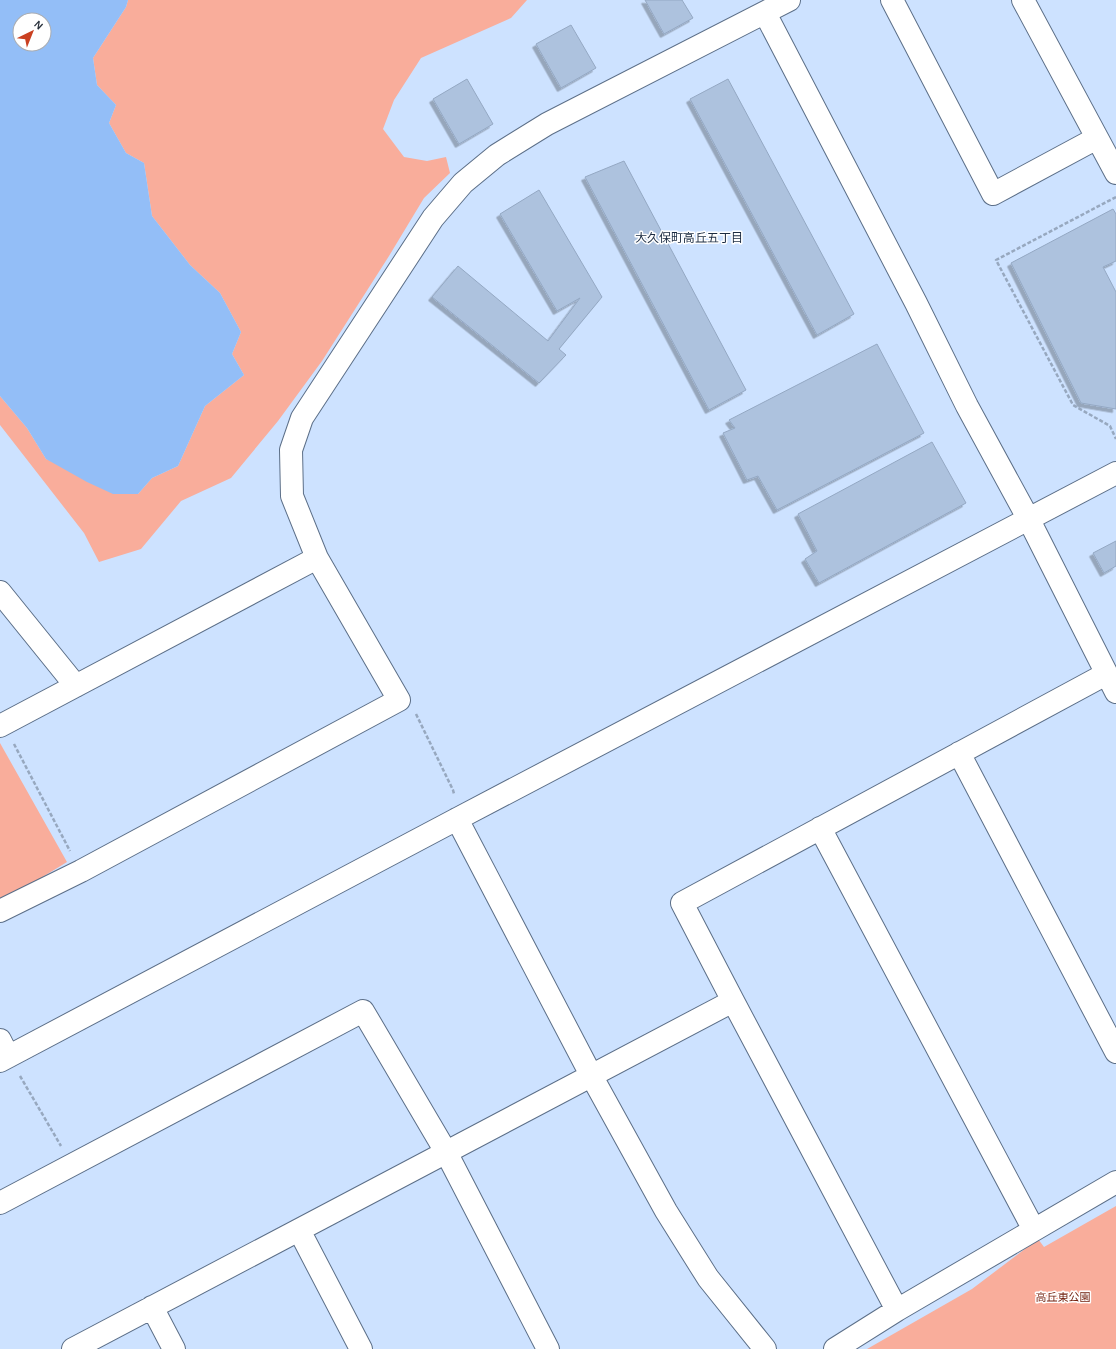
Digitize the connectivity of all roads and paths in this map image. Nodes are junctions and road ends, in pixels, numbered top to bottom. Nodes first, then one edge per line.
1 (788, 0) edge
2 (892, 0) edge
3 (1024, 0) edge
4 (765, 13) junction
5 (1097, 138) junction
6 (1116, 173) edge
7 (1116, 196) edge
8 (1116, 439) edge
9 (1116, 473) edge
10 (1028, 518) junction
11 (317, 558) junction
12 (0, 592) edge
13 (1111, 683) edge
14 (76, 686) junction
15 (399, 700) junction
16 (2, 725) edge
17 (959, 753) junction
18 (457, 819) junction
19 (820, 828) junction
20 (81, 871) junction
21 (0, 911) edge
22 (733, 1001) junction
23 (3, 1052) edge
24 (1116, 1052) edge
25 (591, 1075) junction
26 (446, 1152) junction
27 (72, 1165) junction
28 (1116, 1182) edge
29 (0, 1203) edge
30 (299, 1230) junction
31 (1034, 1230) junction
32 (152, 1307) junction
33 (897, 1310) junction
34 (73, 1349) edge
35 (174, 1349) edge
36 (361, 1349) edge
37 (548, 1349) edge
38 (764, 1349) edge
39 (835, 1349) edge

1 - 4 street
2 - 5 street
3 - 5 street
4 - 10 street
4 - 11 street
5 - 6 street
7 - 8 path
9 - 10 street
10 - 13 street
10 - 18 street
11 - 14 street
11 - 15 street
12 - 14 street
13 - 17 street
14 - 16 street
15 - 18 path
15 - 20 street
16 - 20 path
17 - 19 street
17 - 24 street
18 - 23 street
18 - 25 street
19 - 22 street
19 - 31 street
20 - 21 street
22 - 25 street
22 - 33 street
23 - 27 path
25 - 26 street
25 - 38 street
26 - 27 street
26 - 30 street
26 - 37 street
27 - 29 street
28 - 31 street
30 - 32 street
30 - 36 street
31 - 33 street
32 - 34 street
32 - 35 street
33 - 39 street

